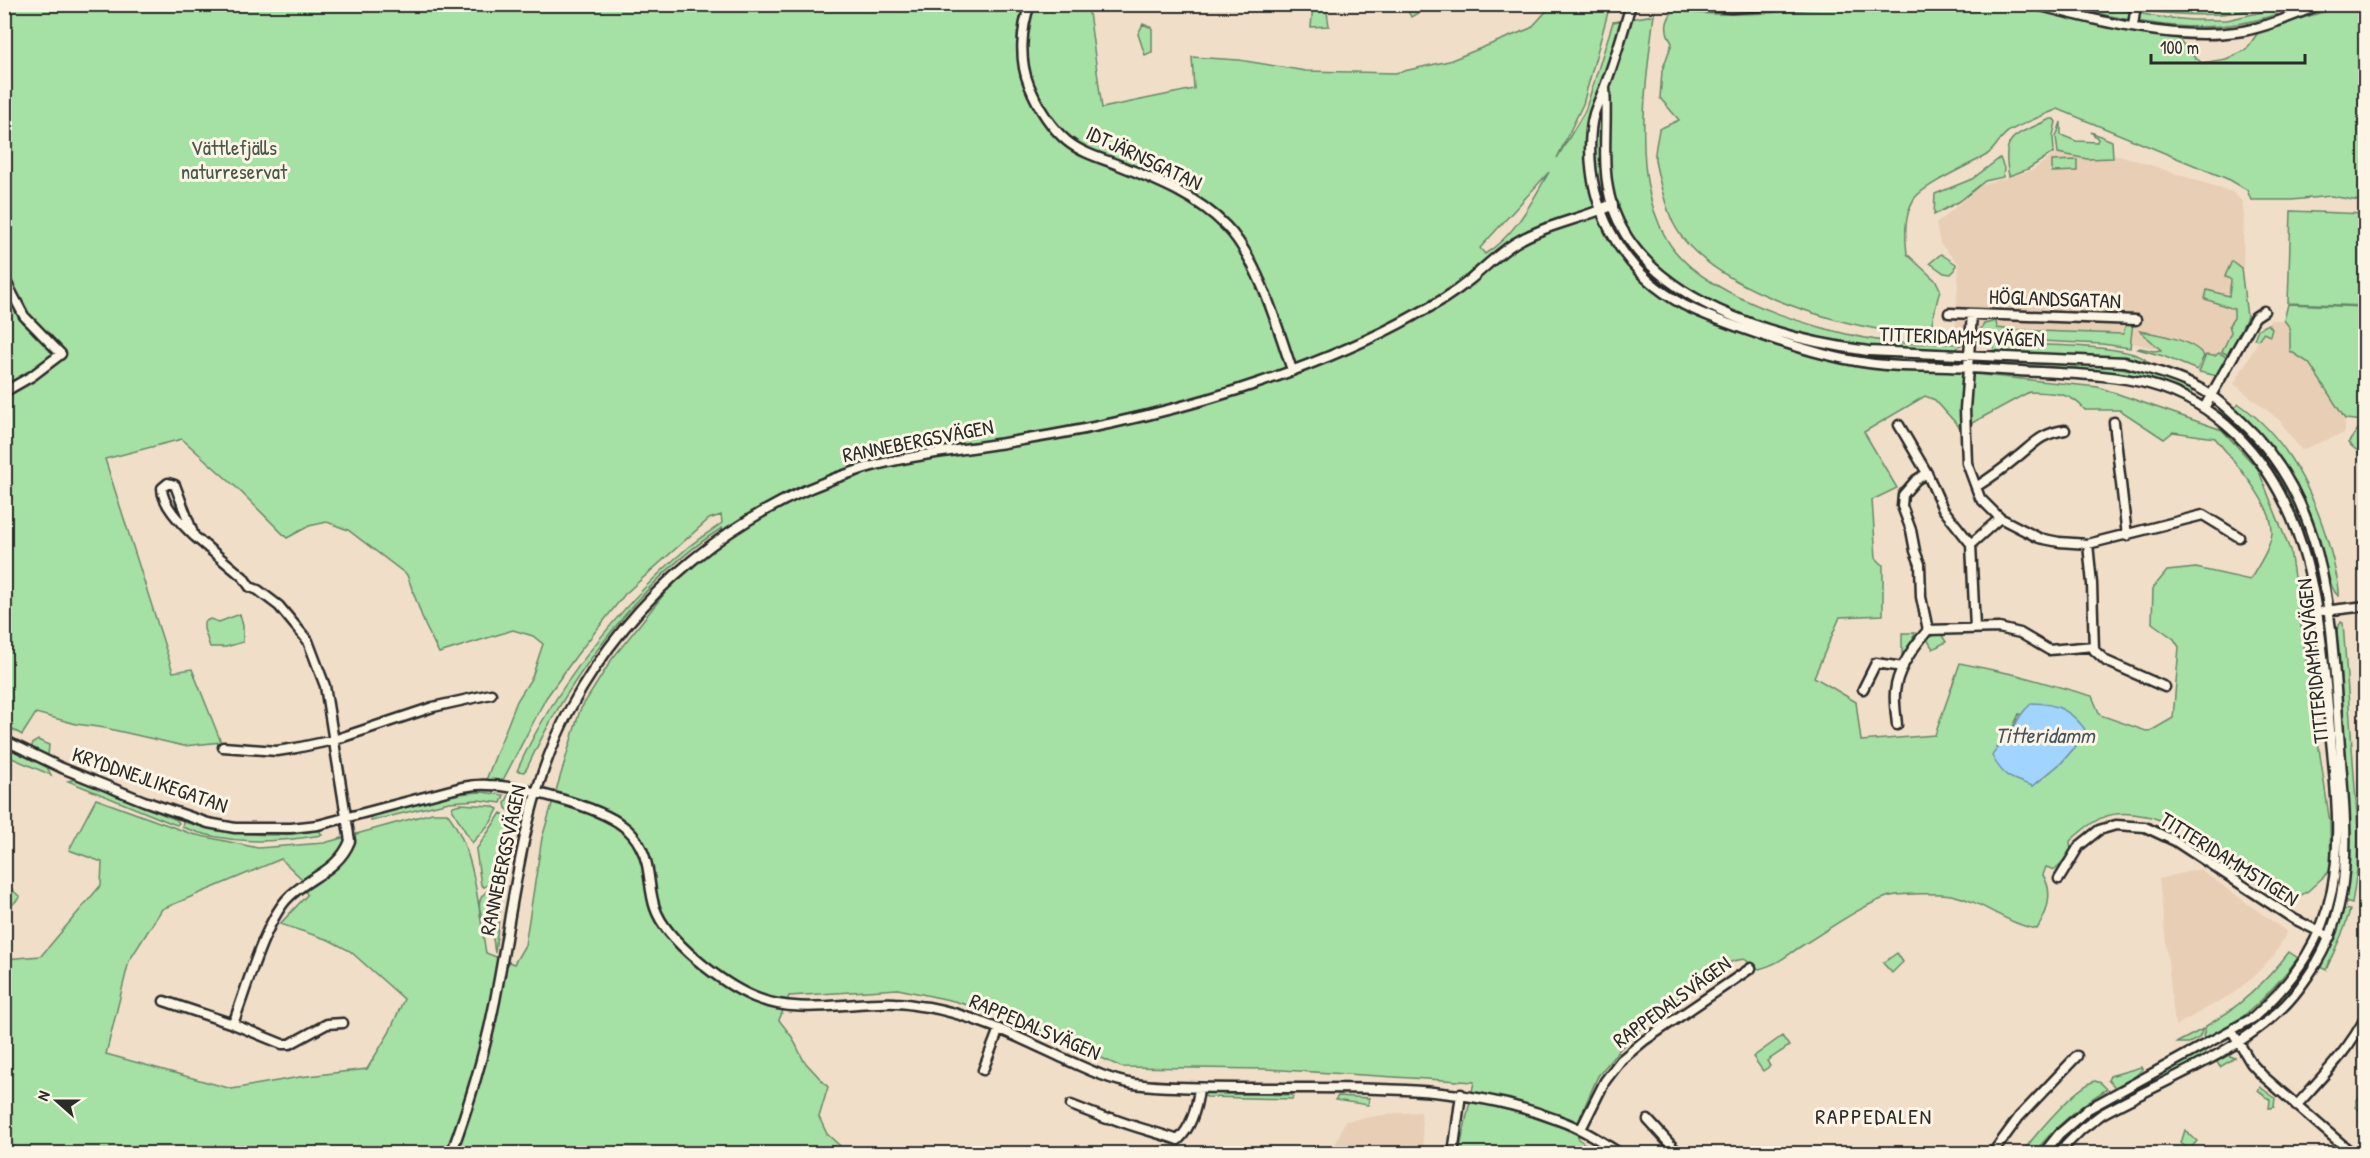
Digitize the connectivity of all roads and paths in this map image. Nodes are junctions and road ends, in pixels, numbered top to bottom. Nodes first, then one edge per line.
1 (1030, 4) edge
2 (1631, 4) edge
3 (1685, 4) edge
4 (1791, 4) edge
5 (2033, 4) edge
6 (2136, 4) edge
7 (2322, 4) edge
8 (2133, 26) junction
9 (1605, 87) junction
10 (1612, 205) junction
11 (1600, 210) junction
12 (4, 278) edge
13 (2264, 311) dead end
14 (1949, 313) dead end
15 (1972, 314) junction
16 (2136, 320) dead end
17 (1970, 356) junction
18 (1969, 368) junction
19 (1292, 370) junction
20 (4, 392) edge
21 (2212, 396) junction
22 (2204, 408) junction
23 (2114, 422) dead end
24 (1899, 425) dead end
25 (2065, 430) dead end
26 (1928, 473) junction
27 (1976, 487) junction
28 (2000, 518) junction
29 (194, 536) junction
30 (2127, 536) junction
31 (2239, 537) dead end
32 (1971, 544) junction
33 (2088, 544) junction
34 (2366, 606) edge
35 (2330, 610) junction
36 (2316, 612) junction
37 (1975, 628) junction
38 (1928, 630) junction
39 (2094, 646) junction
40 (1903, 667) junction
41 (2165, 687) dead end
42 (1863, 689) dead end
43 (491, 694) dead end
44 (1897, 724) dead end
45 (4, 740) edge
46 (334, 740) junction
47 (223, 747) dead end
48 (536, 794) junction
49 (346, 818) junction
50 (2059, 879) dead end
51 (2318, 932) junction
52 (2330, 937) junction
53 (1751, 968) dead end
54 (164, 1001) dead end
55 (2366, 1016) edge
56 (344, 1023) dead end
57 (232, 1024) junction
58 (999, 1029) junction
59 (2232, 1031) junction
60 (2239, 1042) junction
61 (2077, 1056) dead end
62 (983, 1070) dead end
63 (1199, 1088) junction
64 (1461, 1094) junction
65 (1071, 1105) dead end
66 (2296, 1106) junction
67 (1648, 1120) dead end
68 (1581, 1129) junction
69 (451, 1154) edge
70 (1453, 1154) edge
71 (1621, 1154) edge
72 (1679, 1154) edge
73 (1992, 1154) edge
74 (2043, 1154) edge
75 (2057, 1154) edge
76 (2353, 1154) edge

1 - 19 street, IDTJÄRNSGATAN
2 - 9 street
3 - 4 street
5 - 8 street
6 - 8 street
7 - 8 street
9 - 10 street
9 - 11 street
10 - 11 street, RANNEBERGSVÄGEN
10 - 17 street, TITTERIDAMMSVÄGEN
11 - 18 street, TITTERIDAMMSVÄGEN
11 - 19 street, RANNEBERGSVÄGEN
12 - 20 street
13 - 21 street
14 - 15 street, HÖGLANDSGATAN
15 - 16 street, HÖGLANDSGATAN
15 - 17 street, HÖGLANDSGATAN
17 - 18 street, HÖGLANDSGATAN
17 - 21 street, TITTERIDAMMSVÄGEN
18 - 22 street, TITTERIDAMMSVÄGEN
18 - 27 street, HÖGLANDSGATAN
19 - 48 street, RANNEBERGSVÄGEN
21 - 22 street
21 - 35 street, TITTERIDAMMSVÄGEN
22 - 36 street, TITTERIDAMMSVÄGEN
23 - 30 street
24 - 26 street
25 - 27 street
26 - 32 street
26 - 38 street
27 - 28 street, HÖGLANDSGATAN
28 - 32 street
28 - 33 street, HÖGLANDSGATAN
29 - 29 street
29 - 46 street
30 - 31 street, HÖGLANDSGATAN
30 - 33 street, HÖGLANDSGATAN
32 - 37 street
33 - 39 street
34 - 35 street
35 - 36 street
35 - 52 street, TITTERIDAMMSVÄGEN
36 - 51 street, TITTERIDAMMSVÄGEN
37 - 38 street
37 - 39 street
38 - 40 street
39 - 41 street
40 - 42 street
40 - 44 street
43 - 46 street
45 - 49 street, KRYDDNEJLIKEGATAN
46 - 47 street
46 - 49 street
48 - 49 street, KRYDDNEJLIKEGATAN
48 - 58 street, RAPPEDALSVÄGEN
48 - 69 street, RANNEBERGSVÄGEN
49 - 57 street
50 - 51 street, TITTERIDAMMSTIGEN
51 - 52 street, TITTERIDAMMSTIGEN
51 - 59 street, TITTERIDAMMSVÄGEN
52 - 60 street, TITTERIDAMMSVÄGEN
53 - 68 street, RAPPEDALSVÄGEN
54 - 57 street
55 - 66 street
56 - 57 street
58 - 62 street
58 - 63 street, RAPPEDALSVÄGEN
59 - 60 street
59 - 74 street, TITTERIDAMMSVÄGEN
60 - 66 street
60 - 75 street, TITTERIDAMMSVÄGEN
61 - 73 street
63 - 64 street, RAPPEDALSVÄGEN
63 - 65 street
64 - 68 street, RAPPEDALSVÄGEN
64 - 70 street
66 - 76 street
67 - 72 street
68 - 71 street, RAPPEDALSVÄGEN

